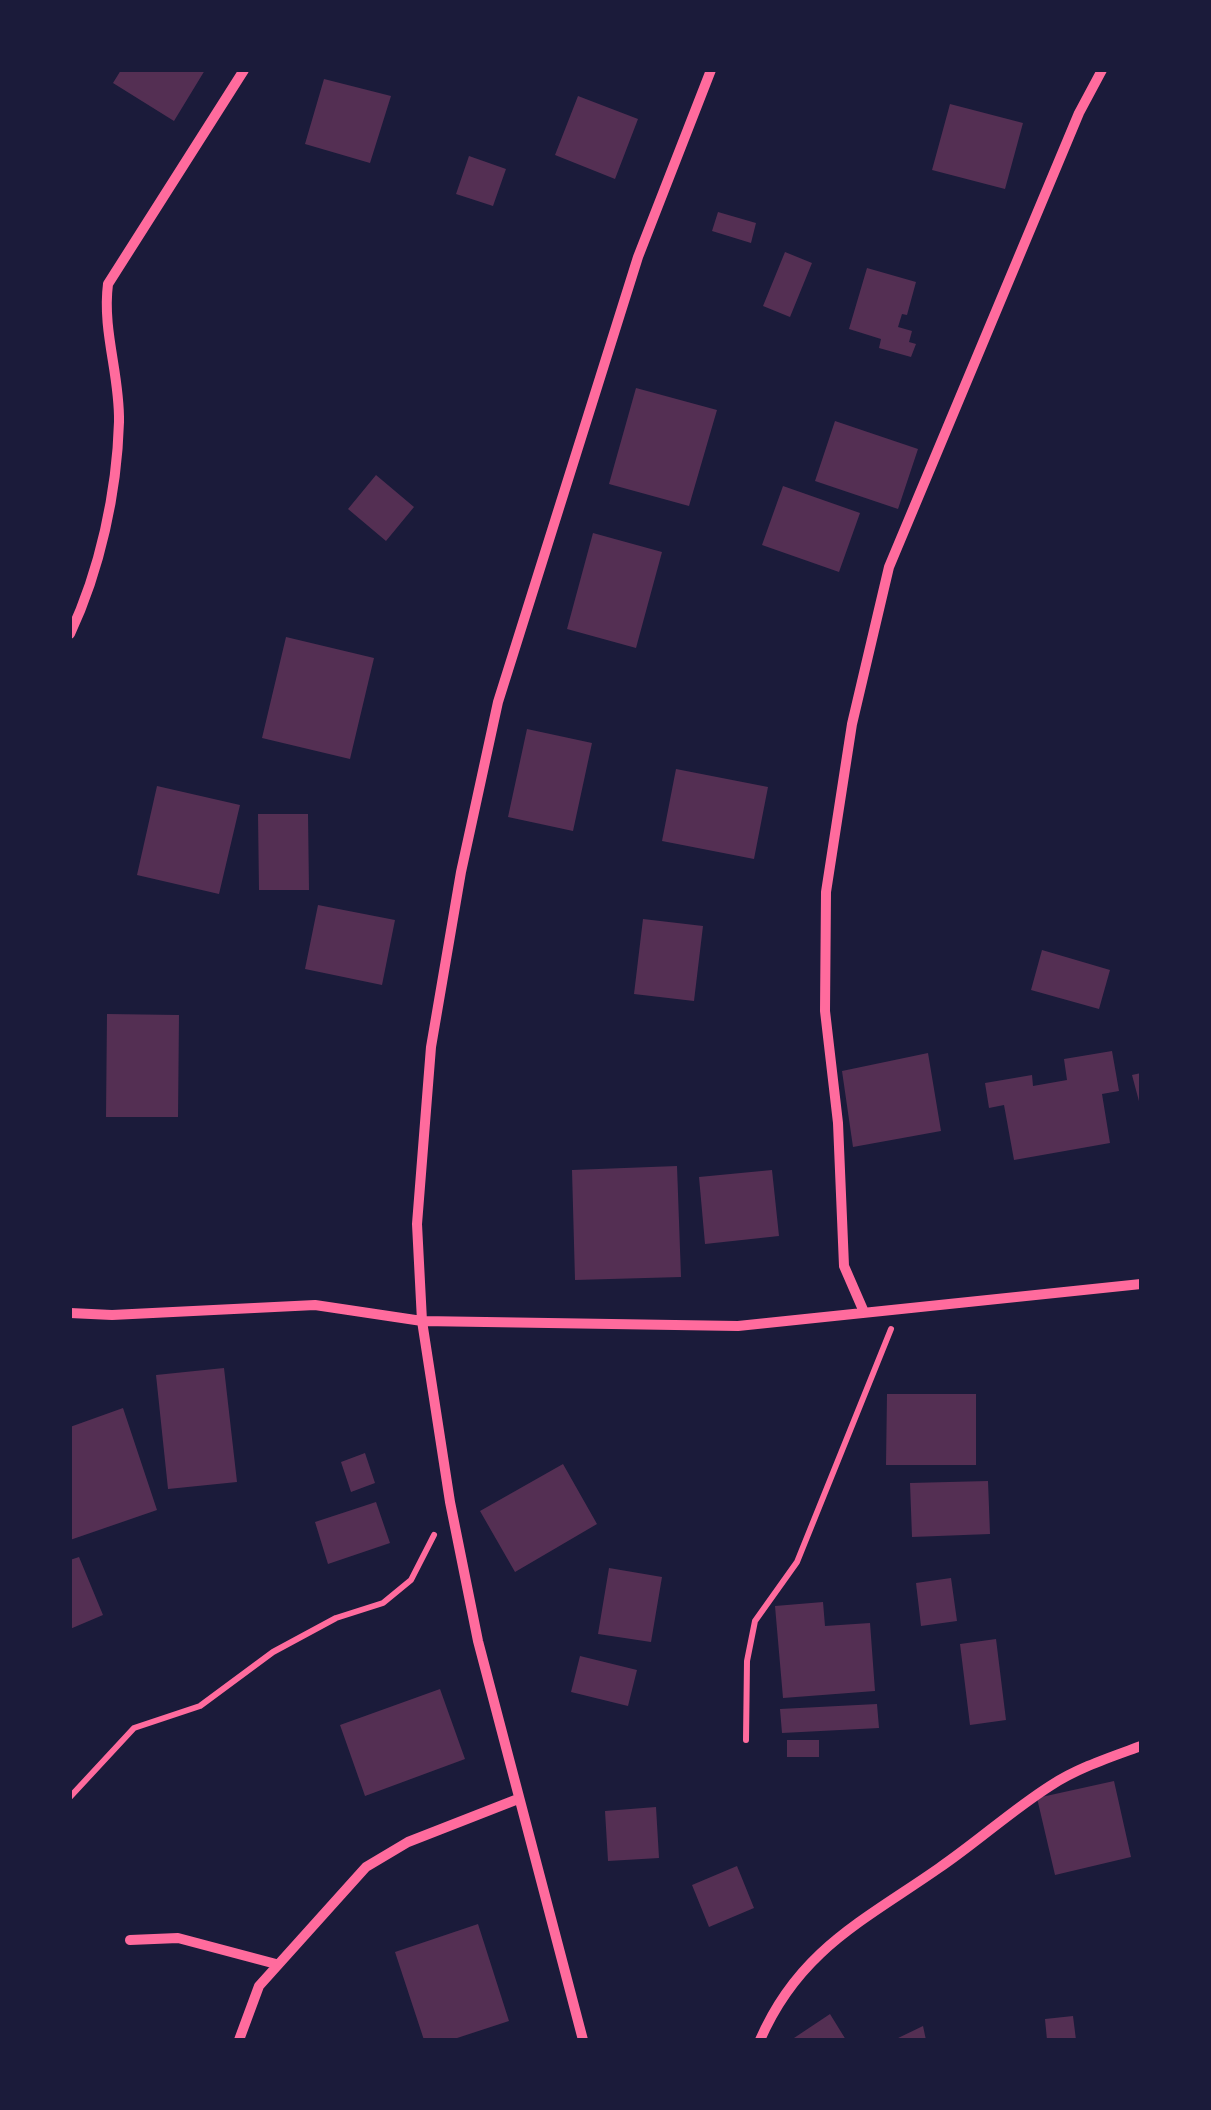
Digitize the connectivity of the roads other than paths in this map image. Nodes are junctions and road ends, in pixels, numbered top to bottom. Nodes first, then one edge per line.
1 (244, 70) edge
2 (710, 70) edge
3 (1102, 70) edge
4 (70, 634) edge
5 (1141, 1284) edge
6 (70, 1312) edge
7 (864, 1312) junction
8 (422, 1322) junction
9 (1141, 1746) edge
10 (518, 1798) junction
11 (130, 1940) dead end
12 (276, 1964) junction
13 (239, 2040) edge
14 (583, 2040) edge
15 (760, 2040) edge

1 - 4 street
2 - 8 street
3 - 7 street
5 - 7 street
6 - 8 street
7 - 8 street
8 - 10 street
9 - 15 street
10 - 12 street
10 - 14 street
11 - 12 street
12 - 13 street

